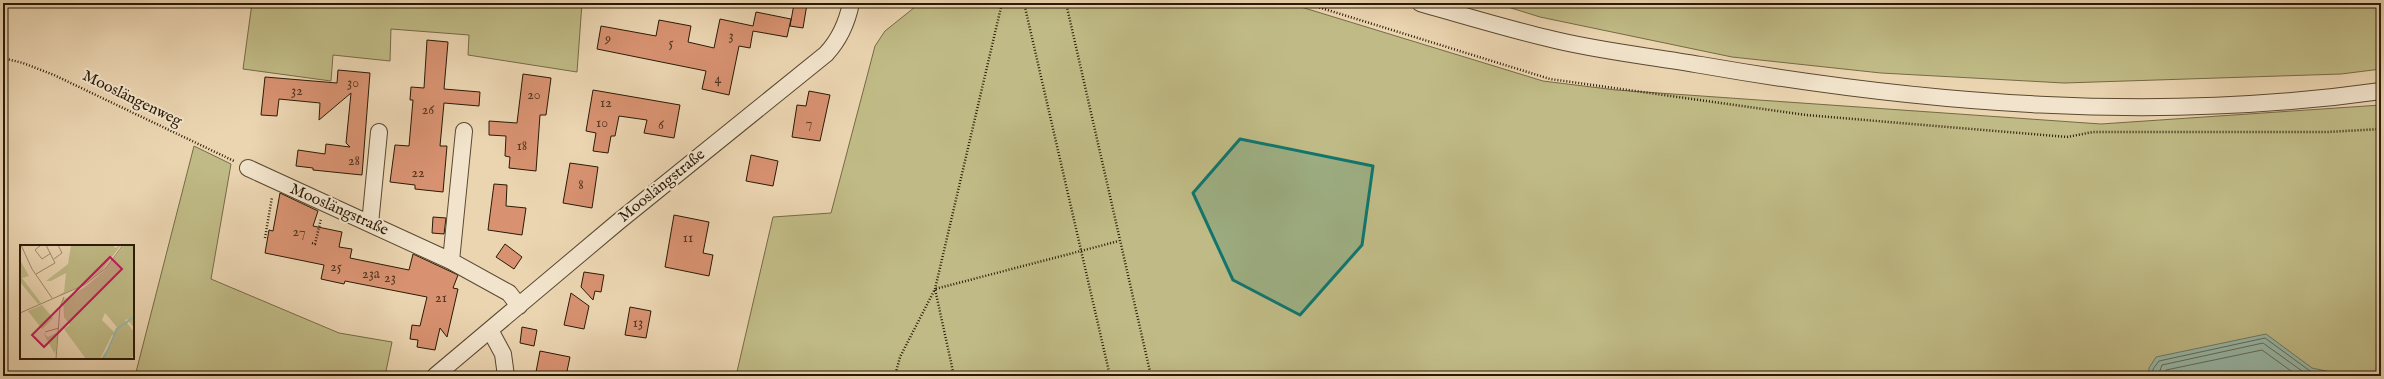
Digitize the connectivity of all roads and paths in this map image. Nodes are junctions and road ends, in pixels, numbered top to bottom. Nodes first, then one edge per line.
1 (851, 3) edge
2 (1002, 3) edge
3 (1024, 3) edge
4 (1066, 3) edge
5 (1420, 3) edge
6 (3, 58) edge
7 (2381, 91) edge
8 (464, 131) dead end
9 (379, 132) dead end
10 (248, 168) joint
11 (276, 181) junction
12 (324, 202) junction
13 (370, 224) junction
14 (265, 238) dead end
15 (1119, 241) junction
16 (312, 243) dead end
17 (1081, 252) junction
18 (451, 261) junction
19 (934, 289) junction
20 (519, 306) junction
21 (490, 330) junction
22 (435, 376) edge
23 (506, 376) edge
24 (895, 376) edge
25 (954, 376) edge
26 (1110, 376) edge
27 (1151, 376) edge

1 - 20 street, Mooslängstraße
2 - 19 path
3 - 17 path
4 - 15 path
5 - 7 street
6 - 10 path, Mooslängenweg
8 - 18 street
9 - 13 street
10 - 11 street, Mooslängstraße
11 - 12 street, Mooslängstraße
11 - 14 path
12 - 13 street, Mooslängstraße
12 - 16 path
13 - 18 street, Mooslängstraße
15 - 17 path
15 - 27 path
17 - 19 path
17 - 26 path
18 - 20 street, Mooslängstraße
19 - 24 path
19 - 25 path
20 - 21 street
21 - 22 street
21 - 23 street

